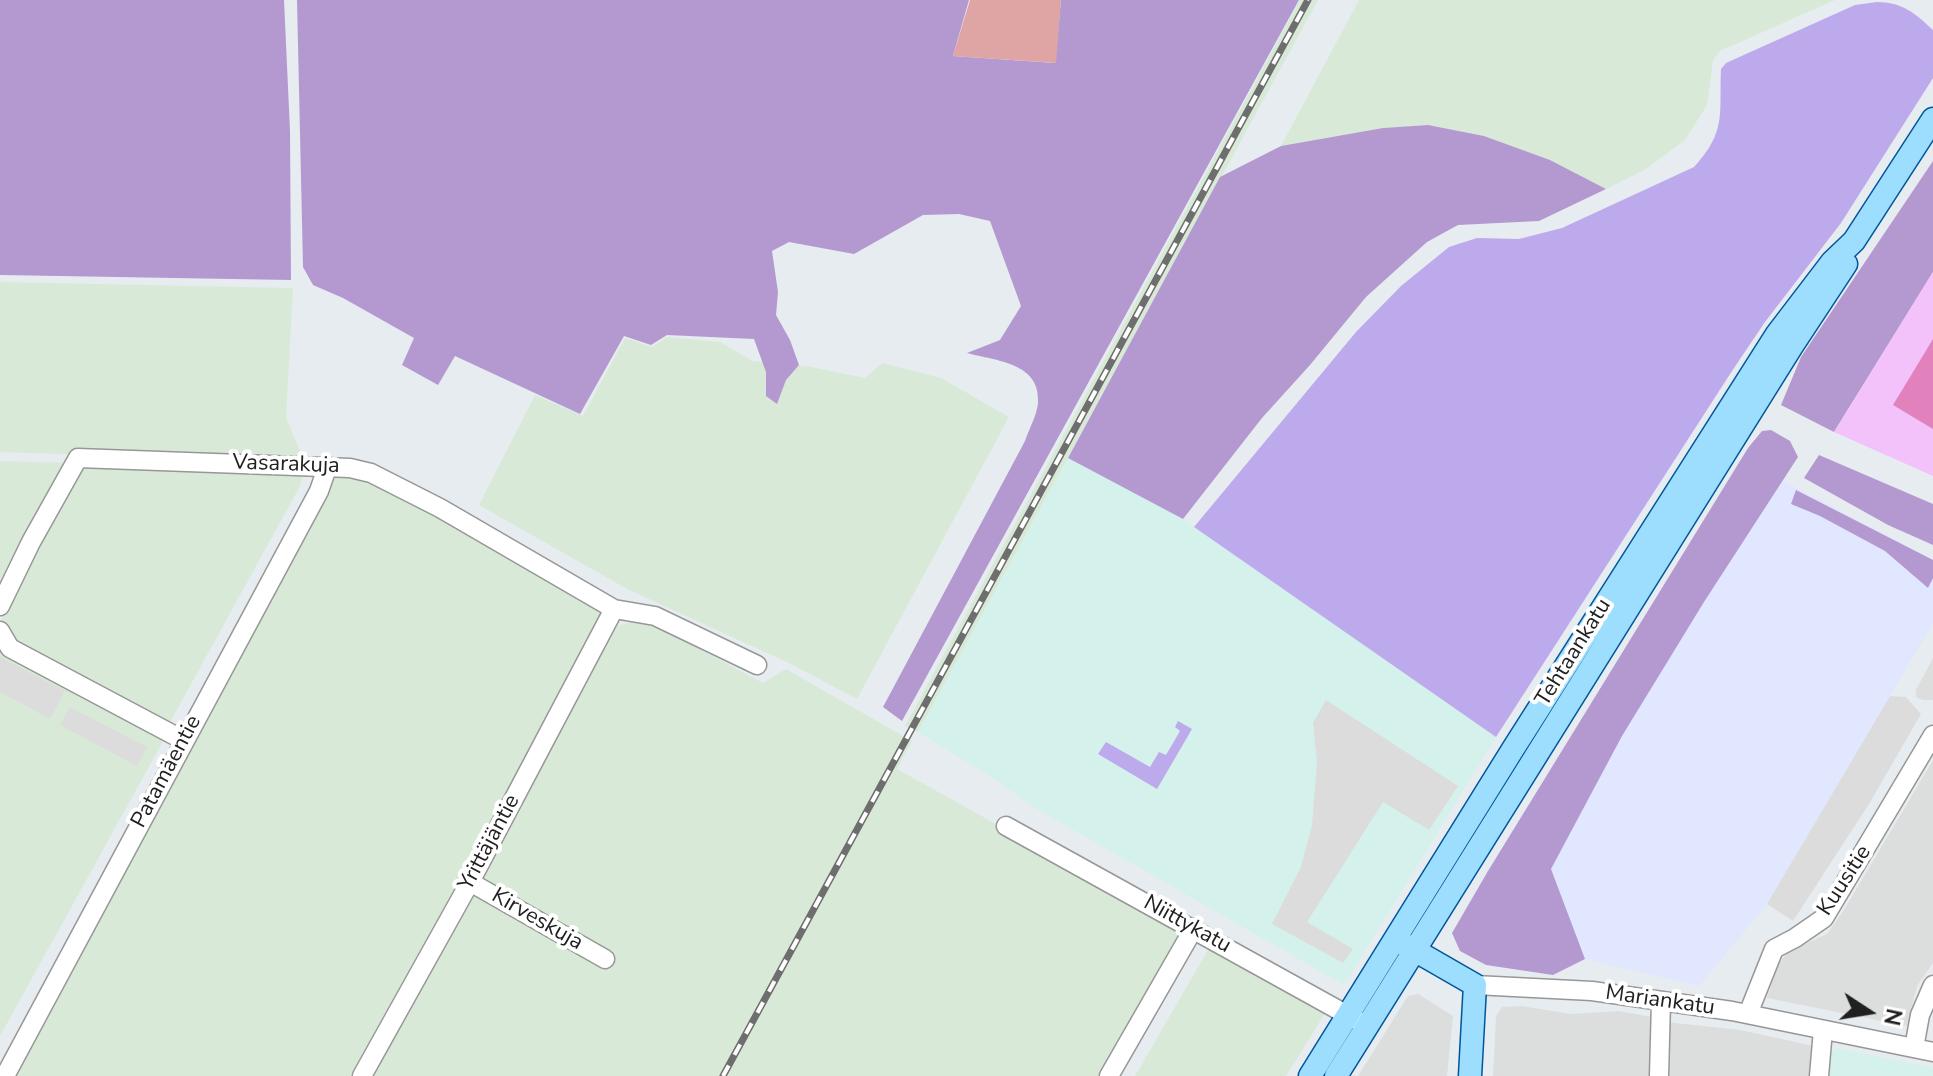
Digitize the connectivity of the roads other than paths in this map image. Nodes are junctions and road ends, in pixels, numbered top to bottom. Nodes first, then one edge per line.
1 (1933, 119) edge
2 (1854, 241) junction
3 (327, 468) junction
4 (0, 606) edge
5 (614, 609) junction
6 (0, 631) edge
7 (757, 665) dead end
8 (1933, 735) edge
9 (183, 740) junction
10 (1006, 826) dead end
11 (470, 882) junction
12 (1194, 928) junction
13 (1395, 939) junction
14 (1415, 952) junction
15 (605, 959) dead end
16 (1475, 985) junction
17 (1933, 985) edge
18 (1661, 1002) junction
19 (1748, 1014) junction
20 (1357, 1020) junction
21 (1823, 1030) junction
22 (1914, 1048) junction
23 (1933, 1052) edge
24 (5, 1076) edge
25 (362, 1076) edge
26 (1109, 1076) edge
27 (1310, 1076) edge
28 (1336, 1076) edge
29 (1470, 1076) edge
30 (1659, 1076) edge
31 (1819, 1076) edge

1 - 2 main road, Tehtaankatu
2 - 13 main road, Tehtaankatu
2 - 14 main road, Tehtaankatu
3 - 4 street, Vasarakuja
3 - 5 street, Vasarakuja
3 - 9 street, Patamäentie
5 - 7 street, Vasarakuja
5 - 11 street, Yrittäjäntie
6 - 9 street
8 - 19 street, Kuusitie
9 - 24 street, Patamäentie
10 - 12 street, Niittykatu
11 - 15 street, Kirveskuja
11 - 25 street, Yrittäjäntie
12 - 20 street, Niittykatu
12 - 26 street
13 - 14 main road, Mariankatu
13 - 20 main road, Tehtaankatu
14 - 16 main road, Mariankatu
14 - 20 main road, Tehtaankatu
16 - 18 street, Mariankatu
16 - 29 main road
17 - 22 street
18 - 19 street, Mariankatu
18 - 30 street
19 - 21 street, Mariankatu
20 - 27 main road, Tehtaankatu
20 - 28 main road, Tehtaankatu
21 - 22 street, Mariankatu
21 - 31 street
22 - 23 street, Mariankatu

